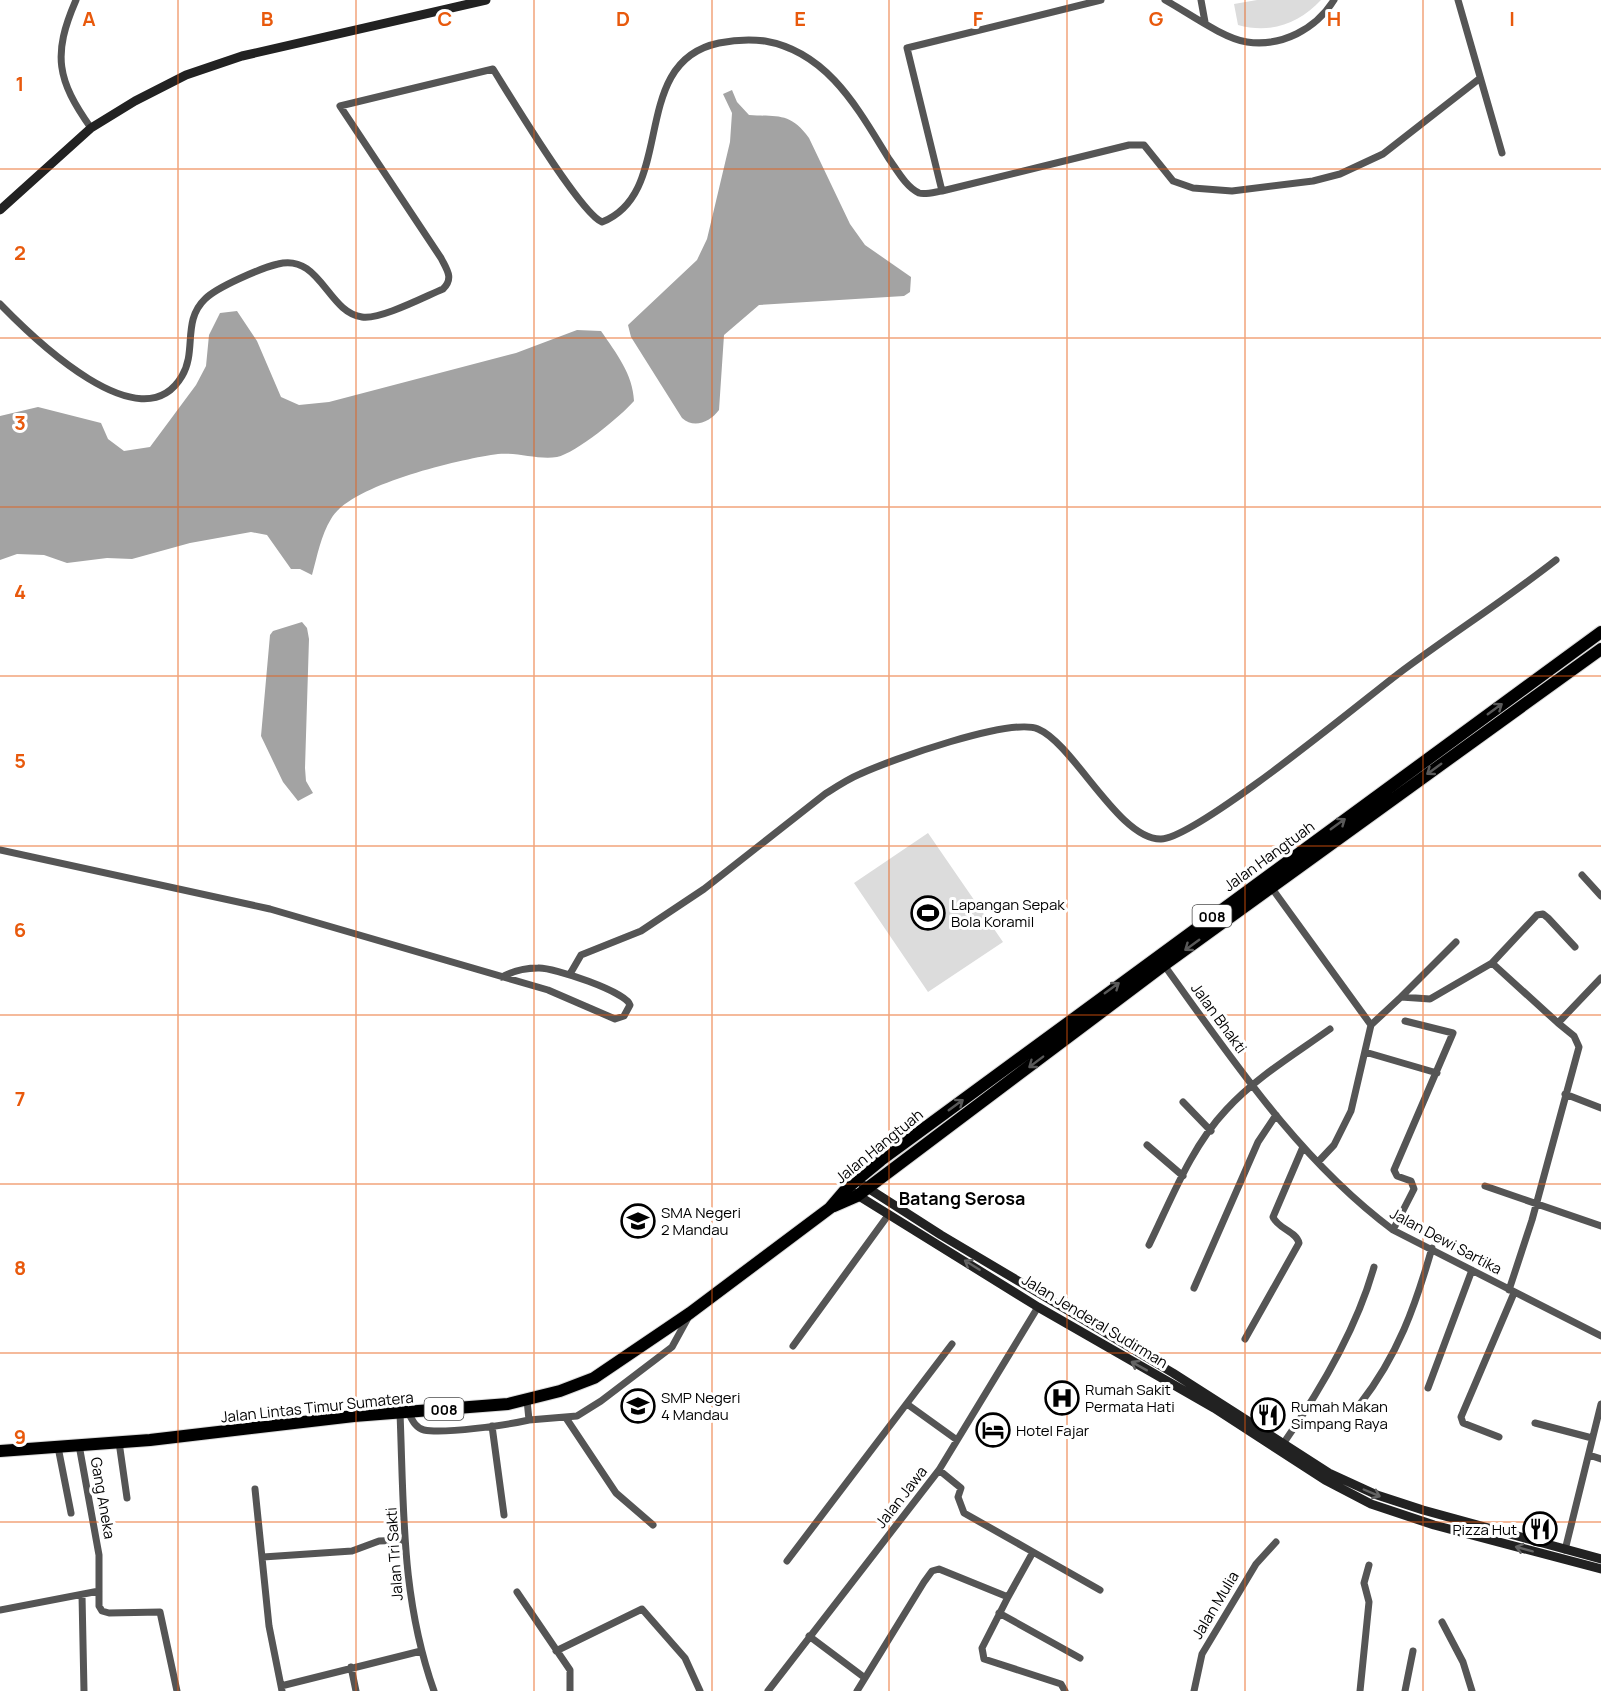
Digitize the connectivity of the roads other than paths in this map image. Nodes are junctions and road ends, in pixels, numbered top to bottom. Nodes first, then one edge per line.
1 (76, 0) edge
2 (486, 0) edge
3 (1101, 0) edge
4 (1165, 0) edge
5 (1201, 0) edge
6 (1334, 0) edge
7 (1458, 0) edge
8 (1205, 22) junction
9 (1479, 80) junction
10 (91, 128) junction
11 (1502, 153) dead end
12 (942, 191) junction
13 (0, 210) edge
14 (0, 304) edge
15 (1556, 560) dead end
16 (1601, 632) edge
17 (1601, 649) edge
18 (0, 850) edge
19 (1582, 875) dead end
20 (1271, 887) junction
21 (1601, 896) edge
22 (1456, 942) dead end
23 (1575, 947) dead end
24 (1492, 963) junction
25 (1164, 965) junction
26 (570, 974) junction
27 (502, 977) junction
28 (1601, 978) edge
29 (1401, 997) junction
30 (1068, 1021) junction
31 (1406, 1021) dead end
32 (1558, 1023) junction
33 (1371, 1025) junction
34 (1330, 1029) dead end
35 (1078, 1031) junction
36 (1365, 1052) junction
37 (1437, 1074) junction
38 (1252, 1086) junction
39 (1565, 1094) junction
40 (1183, 1102) dead end
41 (1601, 1108) edge
42 (1276, 1115) junction
43 (1211, 1131) junction
44 (1147, 1145) dead end
45 (1303, 1147) junction
46 (1318, 1162) junction
47 (1184, 1176) junction
48 (1485, 1186) dead end
49 (853, 1188) junction
50 (868, 1188) junction
51 (1536, 1205) junction
52 (830, 1208) joint
53 (889, 1214) junction
54 (1601, 1226) edge
55 (1393, 1230) junction
56 (1149, 1245) dead end
57 (1432, 1248) junction
58 (1374, 1267) dead end
59 (1472, 1270) junction
60 (1006, 1273) junction
61 (1001, 1283) junction
62 (1194, 1288) dead end
63 (1512, 1292) junction
64 (1038, 1307) junction
65 (690, 1313) junction
66 (1601, 1336) edge
67 (1245, 1339) dead end
68 (952, 1344) dead end
69 (793, 1346) dead end
70 (1428, 1388) dead end
71 (527, 1400) junction
72 (907, 1404) junction
73 (1360, 1404) dead end
74 (1601, 1404) edge
75 (404, 1412) junction
76 (566, 1418) junction
77 (529, 1420) junction
78 (1535, 1423) dead end
79 (492, 1426) junction
80 (1499, 1437) dead end
81 (1592, 1438) junction
82 (957, 1440) junction
83 (119, 1442) junction
84 (1283, 1444) junction
85 (79, 1445) junction
86 (58, 1447) junction
87 (0, 1451) edge
88 (1589, 1455) junction
89 (1601, 1459) edge
90 (939, 1470) junction
91 (255, 1489) dead end
92 (127, 1498) dead end
93 (1391, 1505) junction
94 (71, 1513) dead end
95 (504, 1515) dead end
96 (653, 1526) dead end
97 (405, 1540) junction
98 (1276, 1542) dead end
99 (1565, 1550) junction
100 (1033, 1552) junction
101 (263, 1557) junction
102 (1601, 1559) edge
103 (787, 1561) dead end
104 (1369, 1565) dead end
105 (1601, 1569) edge
106 (1100, 1590) dead end
107 (99, 1591) junction
108 (517, 1592) dead end
109 (82, 1595) junction
110 (1008, 1597) junction
111 (0, 1610) edge
112 (999, 1612) junction
113 (1442, 1622) dead end
114 (809, 1636) junction
115 (421, 1651) junction
116 (556, 1651) junction
117 (1413, 1651) dead end
118 (1080, 1658) dead end
119 (351, 1667) junction
120 (865, 1678) junction
121 (282, 1688) edge
122 (84, 1691) edge
123 (177, 1691) edge
124 (356, 1691) edge
125 (434, 1691) edge
126 (570, 1691) edge
127 (700, 1691) edge
128 (768, 1691) edge
129 (857, 1691) edge
130 (1065, 1691) edge
131 (1194, 1691) edge
132 (1360, 1691) edge
133 (1405, 1691) edge
134 (1472, 1691) edge

1 - 10 street
2 - 10 street
3 - 12 street
4 - 8 street
5 - 8 street
6 - 8 street
7 - 9 street
9 - 11 street
9 - 12 street
10 - 13 street
12 - 14 street
15 - 26 street
30 -> 16 highway, Jalan Hangtuah / 008
17 -> 20 highway, Jalan Hangtuah / 008
18 - 27 street
19 - 21 street
20 -> 25 highway, Jalan Hangtuah / 008
20 - 33 street
22 - 29 street
23 - 24 street
24 - 29 street
24 - 32 street
25 - 35 highway, Jalan Hangtuah / 008
25 - 38 street, Jalan Bhakti
26 - 27 street
26 - 27 street
28 - 32 street
29 - 33 street
30 - 35 highway
49 -> 30 highway, Jalan Hangtuah / 008
31 - 37 street
32 - 39 street
33 - 36 street
34 - 38 street
35 -> 50 highway, Jalan Hangtuah / 008
36 - 37 street
36 - 46 street
37 - 55 street
38 - 42 street, Jalan Dewi Sartika
38 - 43 street
39 - 41 street
39 - 51 street
40 - 43 street
42 - 45 street, Jalan Dewi Sartika
42 - 62 street
43 - 47 street
44 - 47 street
45 - 46 street, Jalan Dewi Sartika
45 - 67 street
46 - 55 street, Jalan Dewi Sartika
47 - 56 street
48 - 51 street
49 - 50 highway, Jalan Hangtuah / 008
49 - 52 highway, Jalan Hangtuah / 008
49 - 53 street, Jalan Jenderal Sudirman
50 - 60 street, Jalan Jenderal Sudirman
51 - 54 street
51 - 63 street
52 - 65 highway, Jalan Lintas Timur Sumatera / 008
61 -> 53 street, Jalan Jenderal Sudirman
53 - 69 street
55 - 57 street, Jalan Dewi Sartika
57 - 59 street, Jalan Dewi Sartika
57 - 73 street
58 - 84 street
59 - 63 street, Jalan Dewi Sartika
59 - 70 street
60 - 61 street
60 - 84 street, Jalan Jenderal Sudirman
61 - 64 street, Jalan Jenderal Sudirman
63 - 66 street, Jalan Dewi Sartika
63 - 80 street
64 - 82 street, Jalan Jawa
93 -> 64 street, Jalan Jenderal Sudirman
65 - 71 highway, Jalan Lintas Timur Sumatera / 008
65 - 76 street
68 - 72 street
71 - 75 highway, Jalan Lintas Timur Sumatera / 008
71 - 77 street
72 - 82 street
72 - 103 street
74 - 81 street
75 - 79 street
75 - 83 highway, Jalan Lintas Timur Sumatera / 008
75 - 97 street, Jalan Tri Sakti
76 - 77 street
76 - 96 street
77 - 79 street
78 - 81 street
79 - 95 street
81 - 88 street
82 - 90 street, Jalan Jawa
83 - 85 highway, Jalan Lintas Timur Sumatera / 008
83 - 92 street
84 -> 93 street, Jalan Jenderal Sudirman
85 - 86 highway, Jalan Lintas Timur Sumatera / 008
85 - 107 street, Gang Aneka
86 - 87 highway, Jalan Lintas Timur Sumatera / 008
86 - 94 street
88 - 89 street
88 - 99 street
90 - 100 street
90 - 114 street, Jalan Jawa
91 - 101 street
93 - 99 street, Jalan Jenderal Sudirman
105 -> 93 street, Jalan Jenderal Sudirman
97 - 101 street
97 - 115 street, Jalan Tri Sakti
98 - 131 street, Jalan Mulia
99 - 102 street, Jalan Jenderal Sudirman
100 - 106 street
100 - 110 street
101 - 121 street
104 - 132 street
107 - 109 street
107 - 123 street
108 - 116 street
109 - 111 street
109 - 122 street
110 - 112 street
110 - 120 street
112 - 118 street
112 - 130 street
113 - 134 street
114 - 120 street
114 - 128 street, Jalan Jawa
115 - 119 street
115 - 125 street, Jalan Tri Sakti
116 - 126 street
116 - 127 street
117 - 133 street
119 - 121 street
119 - 124 street
120 - 129 street

